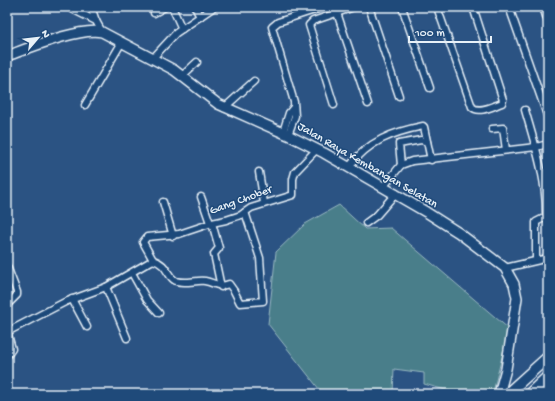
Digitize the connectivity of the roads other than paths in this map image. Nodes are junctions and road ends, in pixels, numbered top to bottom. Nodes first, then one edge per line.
1 (68, 7) edge
2 (91, 7) edge
3 (165, 7) edge
4 (172, 7) edge
5 (195, 7) edge
6 (214, 7) edge
7 (324, 7) edge
8 (354, 7) edge
9 (369, 7) edge
10 (402, 7) edge
11 (437, 7) edge
12 (472, 7) edge
13 (510, 7) edge
14 (543, 7) edge
15 (336, 9) edge
16 (154, 13) dead end
17 (200, 17) junction
18 (96, 21) junction
19 (548, 22) edge
20 (182, 29) junction
21 (94, 32) junction
22 (122, 42) junction
23 (7, 56) edge
24 (153, 58) junction
25 (197, 62) dead end
26 (182, 76) junction
27 (254, 81) dead end
28 (430, 88) dead end
29 (399, 96) dead end
30 (545, 101) edge
31 (368, 104) dead end
32 (85, 105) dead end
33 (334, 105) dead end
34 (224, 108) junction
35 (525, 110) dead end
36 (548, 118) edge
37 (492, 129) dead end
38 (286, 133) junction
39 (427, 142) junction
40 (548, 144) edge
41 (536, 147) junction
42 (317, 149) junction
43 (506, 150) junction
44 (430, 160) junction
45 (401, 165) junction
46 (349, 167) junction
47 (259, 172) dead end
48 (384, 186) junction
49 (396, 193) junction
50 (201, 197) dead end
51 (547, 198) edge
52 (163, 202) dead end
53 (264, 203) junction
54 (245, 212) junction
55 (547, 213) edge
56 (211, 223) junction
57 (366, 223) dead end
58 (173, 236) junction
59 (548, 258) edge
60 (536, 259) junction
61 (153, 260) junction
62 (7, 266) edge
63 (506, 268) junction
64 (132, 273) junction
65 (106, 287) junction
66 (221, 287) junction
67 (72, 299) junction
68 (7, 305) edge
69 (158, 314) dead end
70 (87, 328) dead end
71 (7, 332) edge
72 (127, 338) dead end
73 (7, 356) edge
74 (547, 361) edge
75 (506, 369) junction
76 (548, 377) edge
77 (519, 384) junction
78 (545, 392) edge
79 (499, 394) edge
80 (508, 394) edge
81 (527, 394) edge
82 (530, 394) edge

1 - 18 street
2 - 18 street
3 - 16 street
4 - 20 street
5 - 17 street
6 - 17 street
7 - 38 street
8 - 15 street
9 - 29 street
10 - 28 street
11 - 12 street
13 - 30 street
14 - 19 street
15 - 31 street
15 - 33 street
17 - 20 street
18 - 21 street
20 - 24 street
21 - 22 main road, Jalan Raya Kembangan Selatan
21 - 23 main road
22 - 24 main road, Jalan Raya Kembangan Selatan
22 - 32 street
24 - 26 main road, Jalan Raya Kembangan Selatan
25 - 26 street
26 - 34 main road, Jalan Raya Kembangan Selatan
27 - 34 street
30 - 36 street
34 - 38 main road, Jalan Raya Kembangan Selatan
35 - 41 street
37 - 43 street
38 - 42 main road, Jalan Raya Kembangan Selatan
39 - 44 street
39 - 45 street
39 - 46 street
40 - 41 street
41 - 43 street
41 - 51 street
42 - 46 main road, Jalan Raya Kembangan Selatan
42 - 53 street, Gang Chober
43 - 44 street
44 - 45 street
45 - 48 street
46 - 48 main road, Jalan Raya Kembangan Selatan
47 - 53 street
48 - 49 main road, Jalan Raya Kembangan Selatan
49 - 57 street
49 - 63 main road, Jalan Raya Kembangan Selatan
50 - 56 street
51 - 55 street
52 - 58 street
53 - 54 street, Gang Chober
54 - 56 street, Gang Chober
54 - 66 street
55 - 60 street
56 - 58 street, Gang Chober
56 - 66 street
58 - 61 street, Gang Chober
59 - 60 street
60 - 63 street
61 - 64 street
61 - 66 street
62 - 68 street
63 - 75 main road, Jalan Raya Kembangan Selatan
64 - 65 street
64 - 69 street
65 - 67 street
65 - 72 street
67 - 70 street
67 - 71 street
71 - 73 street
74 - 77 main road
75 - 77 main road
75 - 79 main road, Jalan Raya Kembangan Selatan
76 - 78 highway
77 - 80 main road
78 - 81 highway
78 - 82 highway

